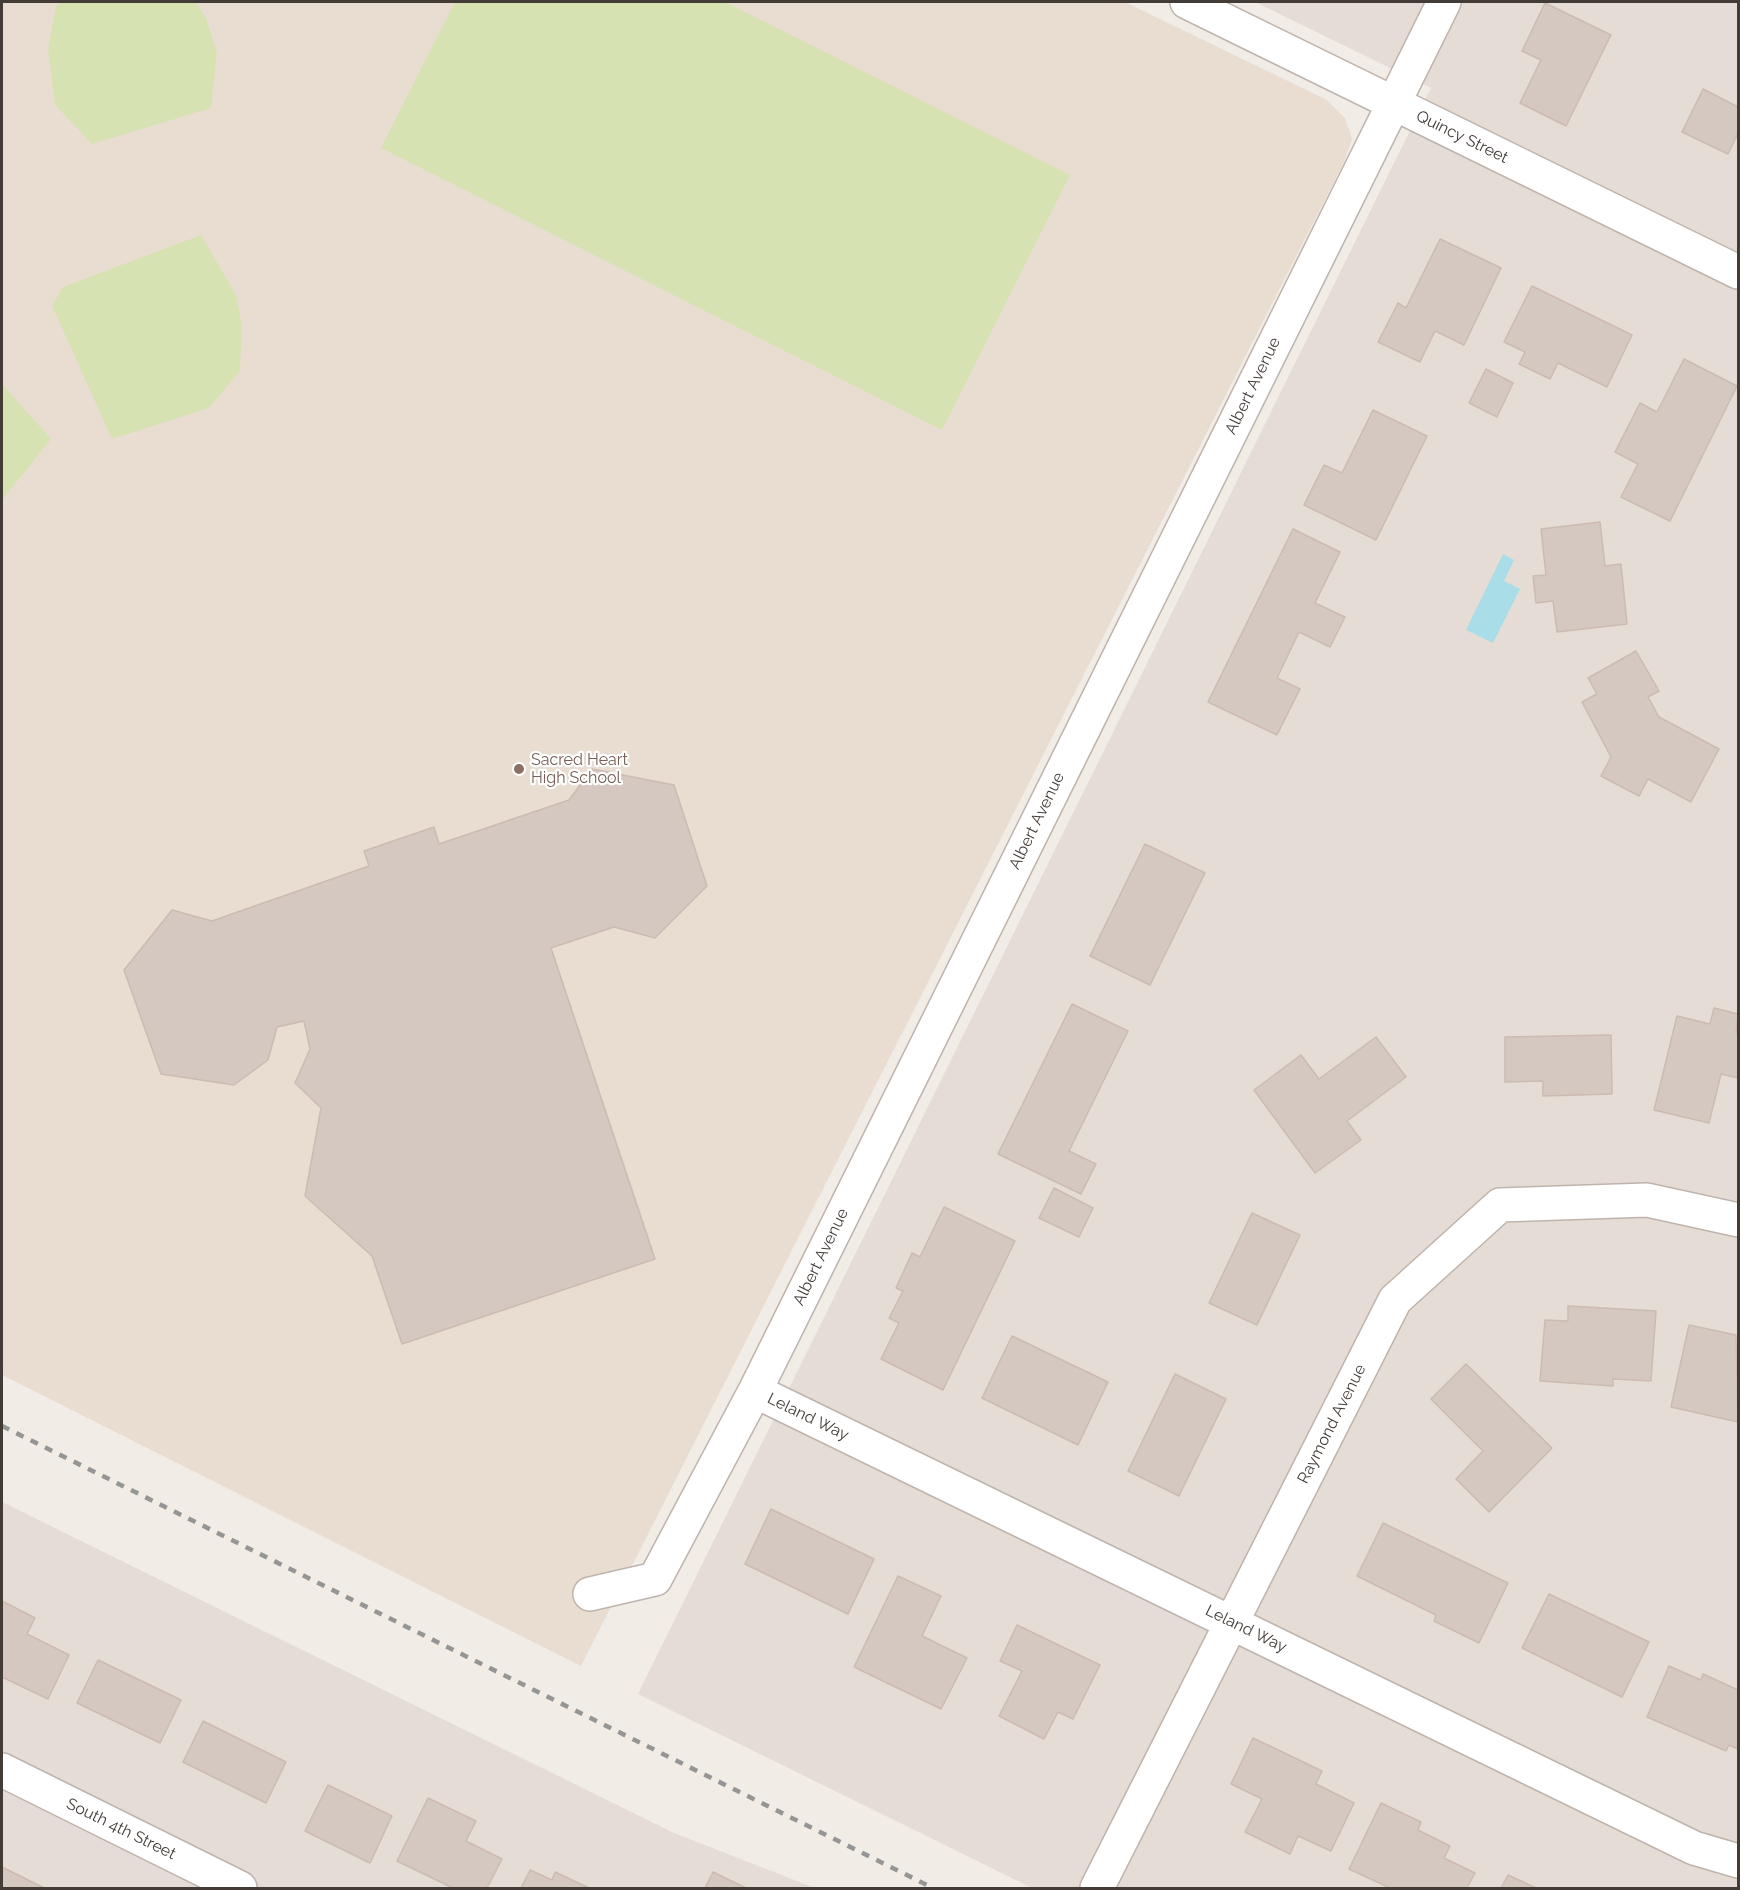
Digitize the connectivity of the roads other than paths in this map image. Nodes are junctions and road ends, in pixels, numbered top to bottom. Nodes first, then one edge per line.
1 (1186, 2) edge
2 (1444, 2) edge
3 (1393, 103) junction
4 (1738, 272) edge
5 (1738, 1220) edge
6 (755, 1391) junction
7 (590, 1594) dead end
8 (1232, 1622) junction
9 (2, 1770) edge
10 (1738, 1861) edge
11 (240, 1888) edge
12 (1097, 1888) edge

1 - 3 street, Quincy Street
2 - 3 street, Albert Avenue
3 - 4 street, Quincy Street
3 - 6 street, Albert Avenue
5 - 8 street, Raymond Avenue
6 - 7 street, Albert Avenue
6 - 8 street, Leland Way
8 - 10 street, Leland Way
8 - 12 street, Raymond Avenue
9 - 11 street, South 4th Street

